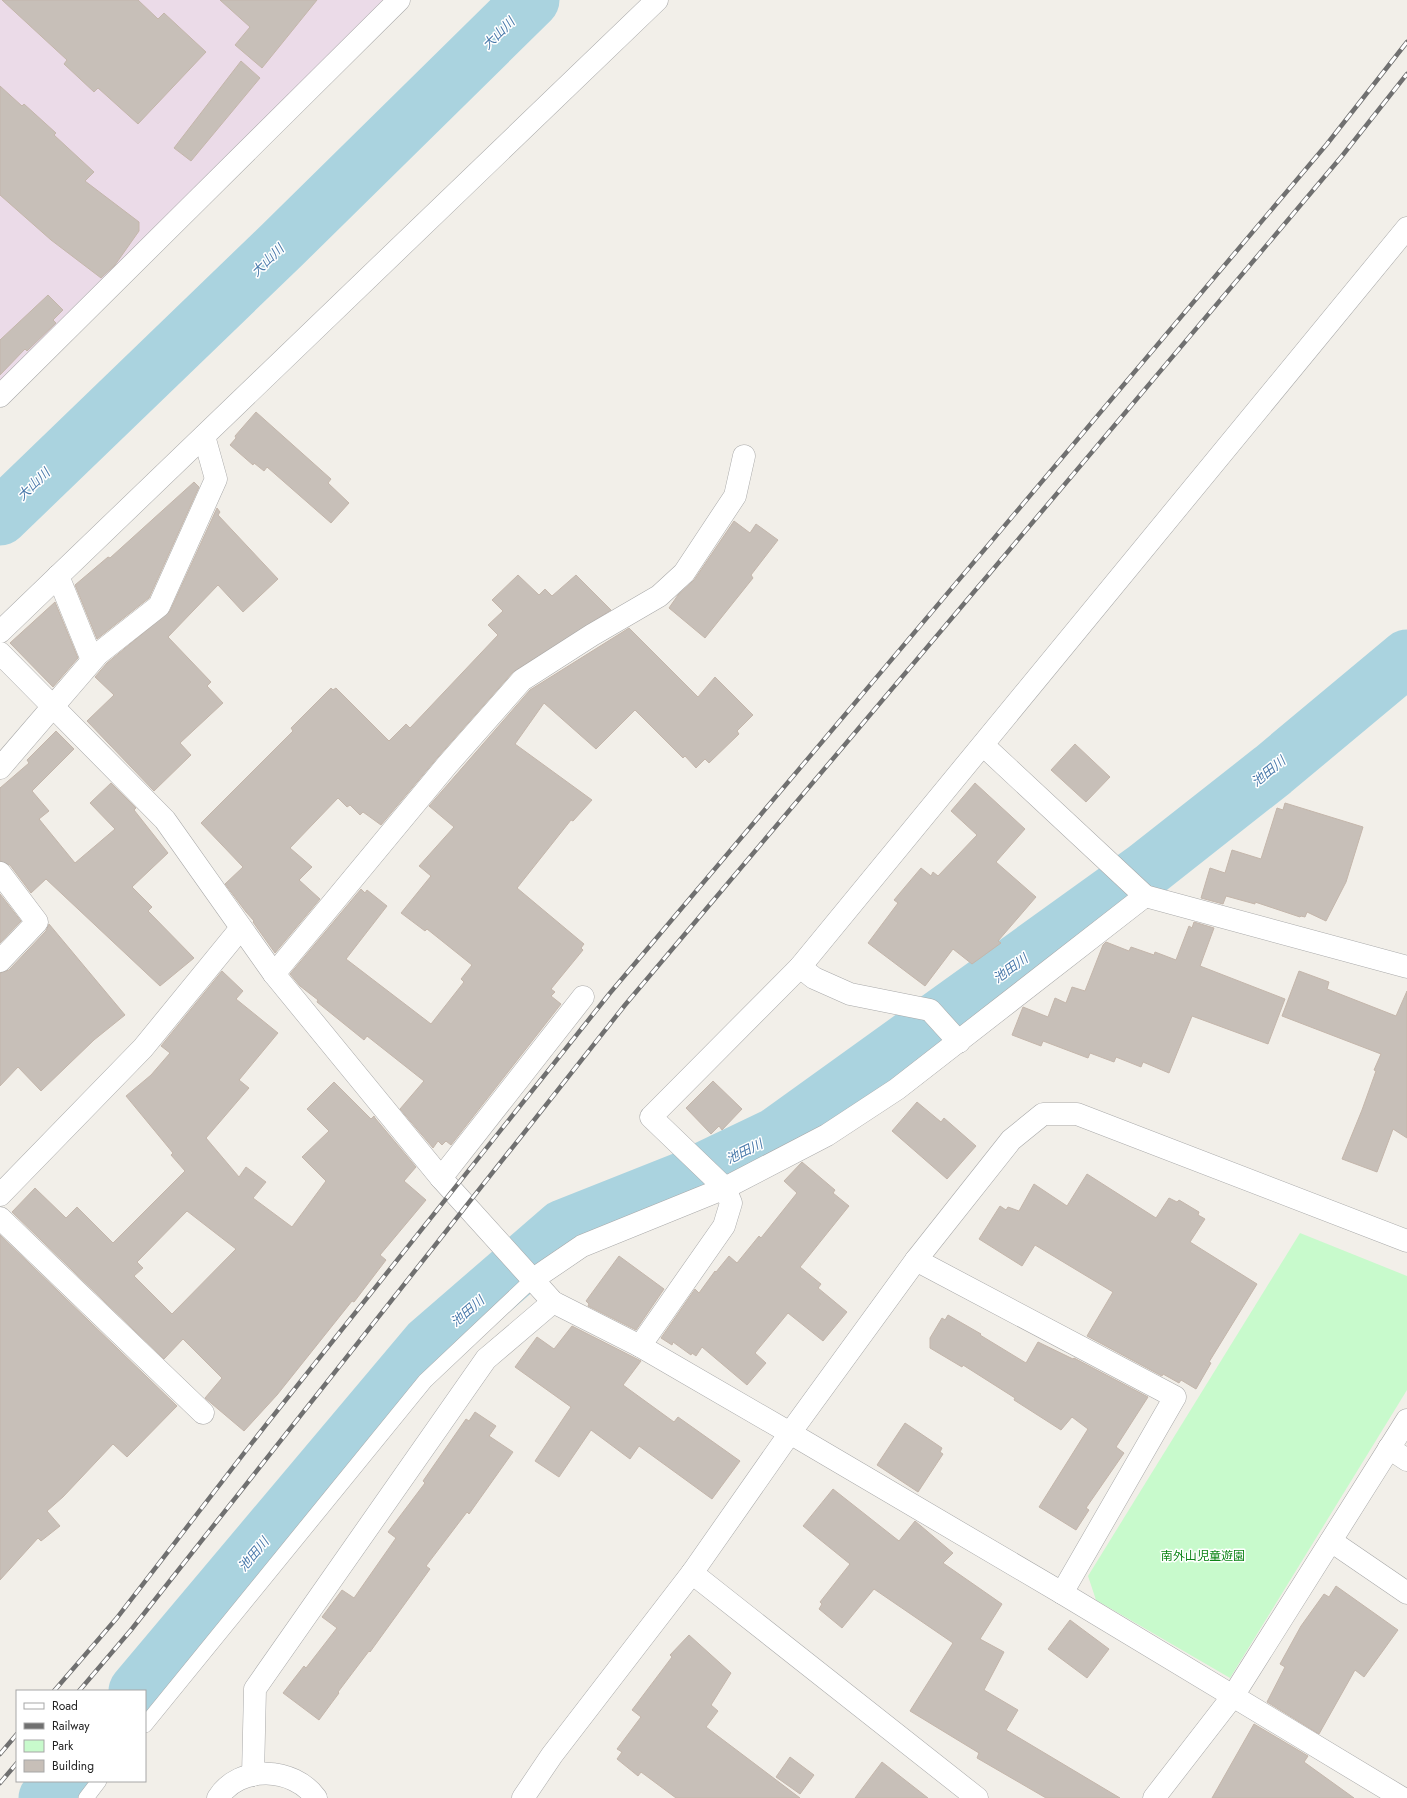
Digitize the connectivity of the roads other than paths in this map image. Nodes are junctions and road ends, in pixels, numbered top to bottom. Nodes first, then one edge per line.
1 (400, 0) edge
2 (657, 0) edge
3 (1407, 228) edge
4 (0, 396) edge
5 (204, 436) junction
6 (744, 456) dead end
7 (58, 576) junction
8 (0, 632) edge
9 (0, 653) edge
10 (92, 660) junction
11 (51, 706) junction
12 (983, 746) junction
13 (0, 768) edge
14 (0, 873) edge
15 (1145, 896) junction
16 (242, 928) junction
17 (0, 961) edge
18 (1407, 966) edge
19 (800, 967) junction
20 (274, 974) junction
21 (583, 997) dead end
22 (959, 1042) junction
23 (441, 1178) junction
24 (725, 1188) junction
25 (0, 1195) edge
26 (0, 1218) edge
27 (1407, 1241) edge
28 (916, 1260) junction
29 (531, 1279) junction
30 (553, 1302) junction
31 (640, 1346) junction
32 (203, 1413) dead end
33 (1407, 1420) edge
34 (790, 1433) junction
35 (1389, 1448) junction
36 (1407, 1460) edge
37 (1331, 1541) junction
38 (692, 1573) junction
39 (1062, 1593) junction
40 (1407, 1593) edge
41 (1233, 1696) junction
42 (146, 1724) edge
43 (253, 1775) junction
44 (99, 1782) edge
45 (86, 1798) edge
46 (218, 1798) edge
47 (316, 1798) edge
48 (523, 1798) edge
49 (977, 1798) edge
50 (1154, 1798) edge
51 (1402, 1798) edge

1 - 4 street
2 - 5 street
3 - 12 street
5 - 7 street
5 - 10 street
6 - 20 street
7 - 8 street
7 - 10 street
9 - 11 street
10 - 11 street
11 - 13 street
11 - 16 street
12 - 15 street
12 - 19 street
14 - 17 street
15 - 18 street
15 - 22 street
16 - 20 street
16 - 25 street
19 - 22 street
19 - 24 street
20 - 23 street
21 - 23 street
22 - 24 street
23 - 29 street
24 - 29 street
24 - 31 street
26 - 32 street
27 - 28 street
28 - 34 street
28 - 39 street
29 - 30 street
29 - 42 lane
30 - 31 street
30 - 43 street
31 - 34 street
33 - 35 street
34 - 38 street
34 - 39 street
35 - 36 street
35 - 37 street
37 - 40 street
37 - 41 street
38 - 48 street
38 - 49 street
39 - 41 street
41 - 50 street
41 - 51 street
43 - 46 street
43 - 47 street
44 - 45 lane

